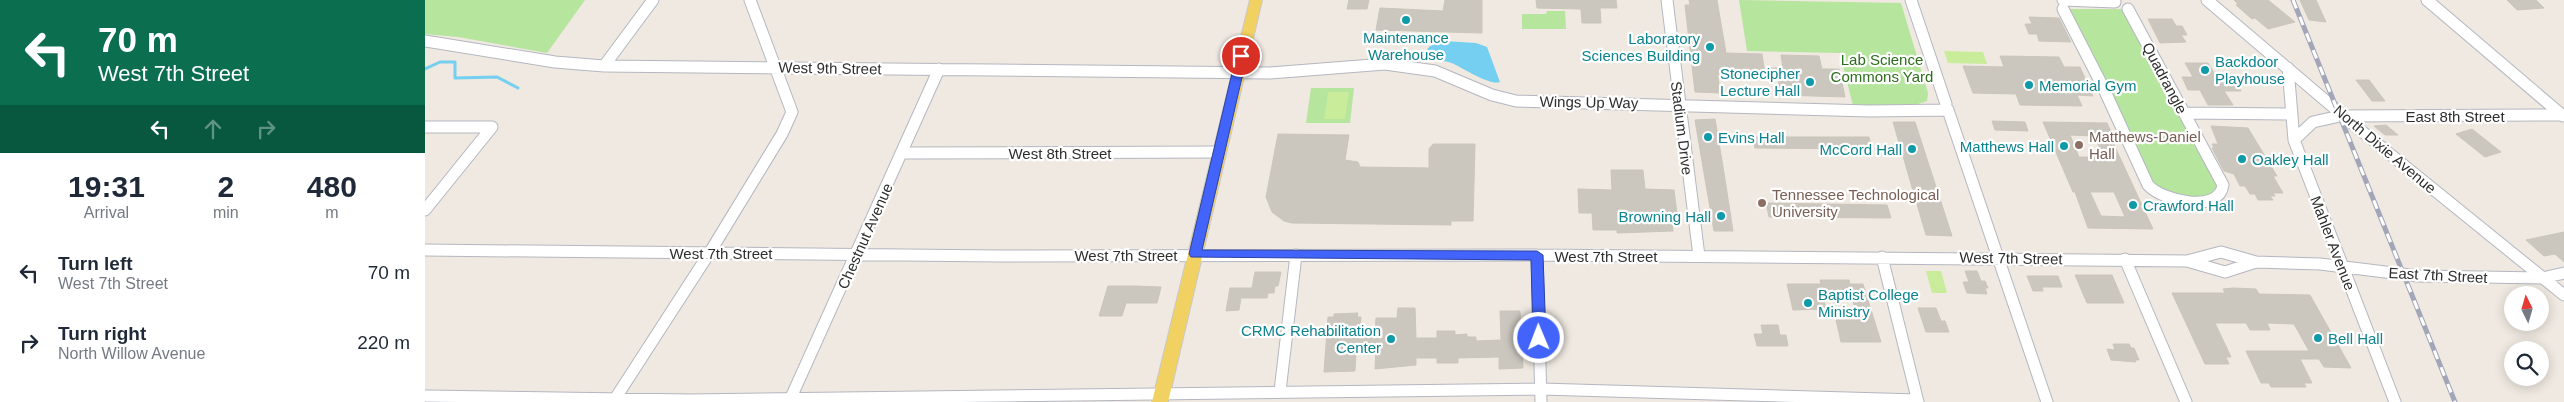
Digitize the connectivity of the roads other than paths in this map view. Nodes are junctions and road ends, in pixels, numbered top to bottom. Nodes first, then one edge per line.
1 (653, 0) edge
2 (749, 0) edge
3 (1256, 0) edge
4 (1667, 0) edge
5 (1911, 0) edge
6 (2114, 0) edge
7 (2207, 0) edge
8 (2427, 0) edge
9 (2063, 4) edge
10 (2128, 9) dead end
11 (425, 41) edge
12 (604, 66) junction
13 (775, 67) junction
14 (2288, 68) junction
15 (939, 69) junction
16 (1237, 73) junction
17 (2321, 96) junction
18 (1679, 104) junction
19 (1947, 107) junction
20 (2187, 113) dead end
21 (2292, 114) junction
22 (2346, 116) junction
23 (2563, 116) edge
24 (2311, 122) junction
25 (425, 127) edge
26 (2294, 140) junction
27 (1218, 152) junction
28 (901, 153) junction
29 (425, 210) edge
30 (425, 250) edge
31 (710, 252) junction
32 (857, 254) junction
33 (1195, 254) junction
34 (1296, 255) junction
35 (1537, 255) junction
36 (1699, 256) junction
37 (1883, 257) junction
38 (1998, 258) junction
39 (2125, 259) junction
40 (2187, 261) junction
41 (2256, 262) junction
42 (2342, 266) junction
43 (2564, 273) edge
44 (2542, 278) junction
45 (2564, 295) edge
46 (1280, 392) junction
47 (1541, 395) edge
48 (425, 396) edge
49 (1348, 396) edge
50 (1161, 398) edge
51 (485, 399) edge
52 (951, 399) edge
53 (615, 400) edge
54 (791, 400) edge
55 (688, 401) edge
56 (1917, 401) edge
57 (2047, 402) edge
58 (2186, 402) edge
59 (2395, 402) edge

1 - 12 street
2 - 13 street
3 - 16 main road
4 - 18 street, Stadium Drive
5 - 19 street
6 - 9 street
7 - 14 street, North Dixie Avenue
8 - 23 street
9 - 10 street, Quadrangle
11 - 12 street, West 9th Street
12 - 13 street, West 9th Street
13 - 15 street, West 9th Street
13 - 31 street
14 - 17 street, North Dixie Avenue
14 - 21 street, Mahler Avenue
15 - 16 street, West 9th Street
15 - 28 street, Chestnut Avenue
16 - 18 street, Wings Up Way
16 - 27 main road
17 - 22 street, North Dixie Avenue
17 - 24 street
18 - 19 street, Wings Up Way
18 - 36 street, Stadium Drive
19 - 38 street
20 - 21 street
21 - 26 street, Mahler Avenue
22 - 23 street, East 8th Street
22 - 24 street
22 - 44 street, North Dixie Avenue
24 - 26 street
25 - 29 street
26 - 42 street, Mahler Avenue
27 - 28 street, West 8th Street
27 - 33 main road
28 - 32 street, Chestnut Avenue
30 - 31 street, West 7th Street
31 - 32 street, West 7th Street
31 - 53 street
32 - 33 street, West 7th Street
32 - 54 street, Chestnut Avenue
33 - 34 street, West 7th Street
33 - 50 main road
34 - 35 street, West 7th Street
34 - 46 street
35 - 36 street, West 7th Street
35 - 47 street
36 - 37 street, West 7th Street
37 - 38 street, West 7th Street
37 - 56 street
38 - 39 street, West 7th Street
38 - 57 street
39 - 40 street, West 7th Street
39 - 58 street
40 - 41 street, West 7th Street
40 - 41 street, West 7th Street
41 - 42 street, West 7th Street
42 - 44 street, East 7th Street
42 - 59 street, Mahler Avenue
43 - 44 street, East 7th Street
44 - 45 street, North Dixie Avenue
46 - 49 street
46 - 50 street
47 - 49 street
47 - 56 street
48 - 51 street
50 - 52 street
51 - 53 street
52 - 54 street
53 - 55 street
54 - 55 street

